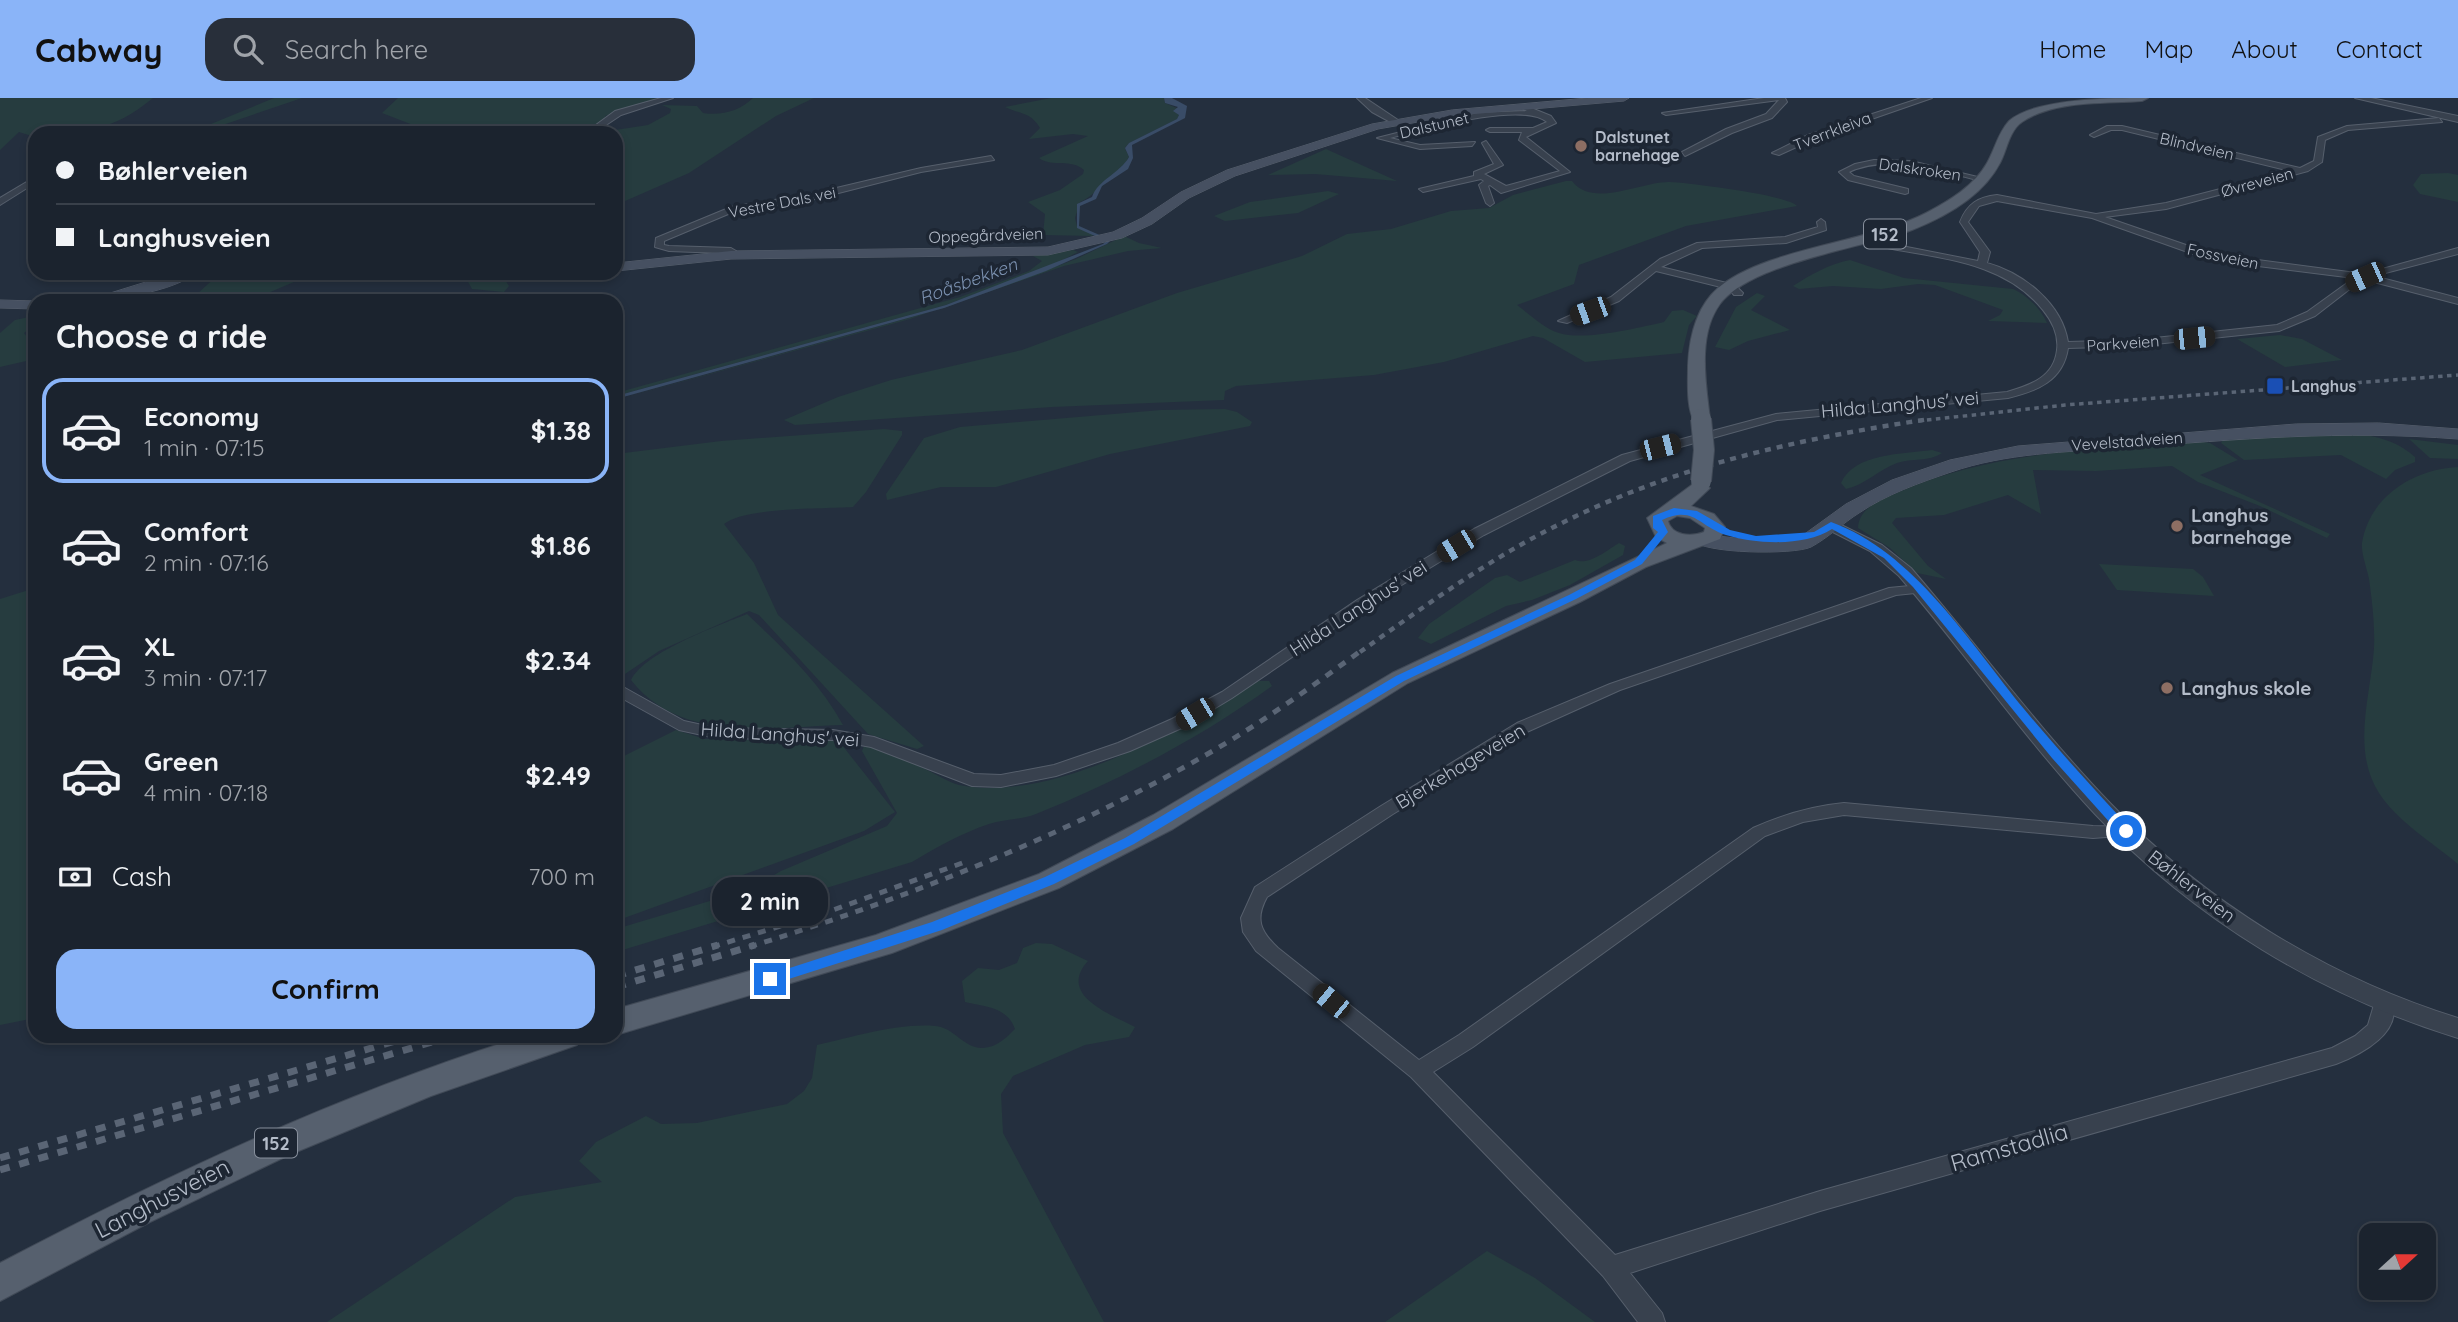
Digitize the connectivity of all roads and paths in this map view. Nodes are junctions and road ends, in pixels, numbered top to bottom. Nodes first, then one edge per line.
1 (669, 98) edge
2 (1361, 98) edge
3 (1624, 98) edge
4 (1928, 98) edge
5 (2142, 98) edge
6 (2359, 98) edge
7 (1577, 100) edge
8 (1524, 107) junction
9 (1537, 113) junction
10 (1666, 113) dead end
11 (2458, 119) edge
12 (2439, 120) dead end
13 (1397, 122) junction
14 (599, 126) edge
15 (1490, 130) dead end
16 (1533, 130) junction
17 (2094, 135) dead end
18 (1486, 143) dead end
19 (1472, 144) dead end
20 (1776, 153) dead end
21 (1685, 154) dead end
22 (991, 158) dead end
23 (2301, 170) junction
24 (1481, 177) junction
25 (1982, 179) junction
26 (28, 181) edge
27 (1489, 182) junction
28 (1423, 189) dead end
29 (1905, 191) dead end
30 (0, 202) edge
31 (1490, 203) dead end
32 (2094, 216) junction
33 (1821, 222) dead end
34 (1868, 239) junction
35 (2458, 251) edge
36 (731, 255) junction
37 (1982, 263) junction
38 (623, 266) edge
39 (1654, 268) junction
40 (2365, 277) junction
41 (168, 280) edge
42 (1732, 291) junction
43 (123, 294) edge
44 (2458, 301) edge
45 (0, 304) edge
46 (28, 305) edge
47 (1563, 321) dead end
48 (2063, 345) junction
49 (2458, 434) edge
50 (1700, 488) junction
51 (1674, 510) junction
52 (1824, 530) junction
53 (1703, 531) junction
54 (1663, 532) junction
55 (1638, 562) junction
56 (1920, 589) junction
57 (623, 692) edge
58 (2126, 831) junction
59 (2383, 1004) junction
60 (623, 1020) edge
61 (2458, 1028) edge
62 (545, 1043) edge
63 (1418, 1070) junction
64 (1611, 1268) junction
65 (0, 1283) edge
66 (1653, 1322) edge

1 - 14 street
2 - 13 street
3 - 7 main road, Oppegårdveien
4 - 20 street, Tverrkleiva
5 - 25 main road, 152
6 - 11 street
7 - 8 main road, Oppegårdveien
8 - 9 street
8 - 13 main road, Oppegårdveien
9 - 16 street
9 - 19 street, Dalstunet
10 - 21 street
12 - 23 street, Øvreveien
13 - 36 main road, Oppegårdveien
15 - 16 street
16 - 27 street
17 - 23 street, Blindveien
18 - 24 street, Dalstunet
22 - 36 street, Vestre Dals vei
23 - 32 street, Øvreveien
24 - 27 street
24 - 28 street
25 - 29 street, Dalskroken
25 - 34 main road, 152
26 - 30 street
27 - 31 street
32 - 37 street, Fossveien
32 - 40 street, Fossveien
33 - 39 street
34 - 37 street
34 - 42 main road, 152
35 - 40 street, Parkveien
36 - 38 main road, Oppegårdveien
37 - 48 street
39 - 42 street
39 - 47 street
40 - 44 street, Fossveien
40 - 48 street, Parkveien
41 - 43 main road
42 - 50 main road, 152, bridge
45 - 46 main road
48 - 57 street, Hilda Langhus' vei
49 - 52 main road, Vevelstadveien
50 - 51 main road
50 - 53 main road, 152
51 - 53 main road
51 - 54 main road
52 - 53 main road, Vevelstadveien
52 - 56 street, Bøhlerveien
53 - 54 main road
53 - 55 main road
54 - 55 main road
55 - 60 main road
56 - 58 street, Bøhlerveien
56 - 63 street, Bjerkehageveien
58 - 59 street, Bøhlerveien
58 - 63 street
59 - 61 street, Bøhlerveien
59 - 64 street, Ramstadlia
62 - 65 main road, Langhusveien / 152
63 - 64 street, Bjerkehageveien
64 - 66 street

